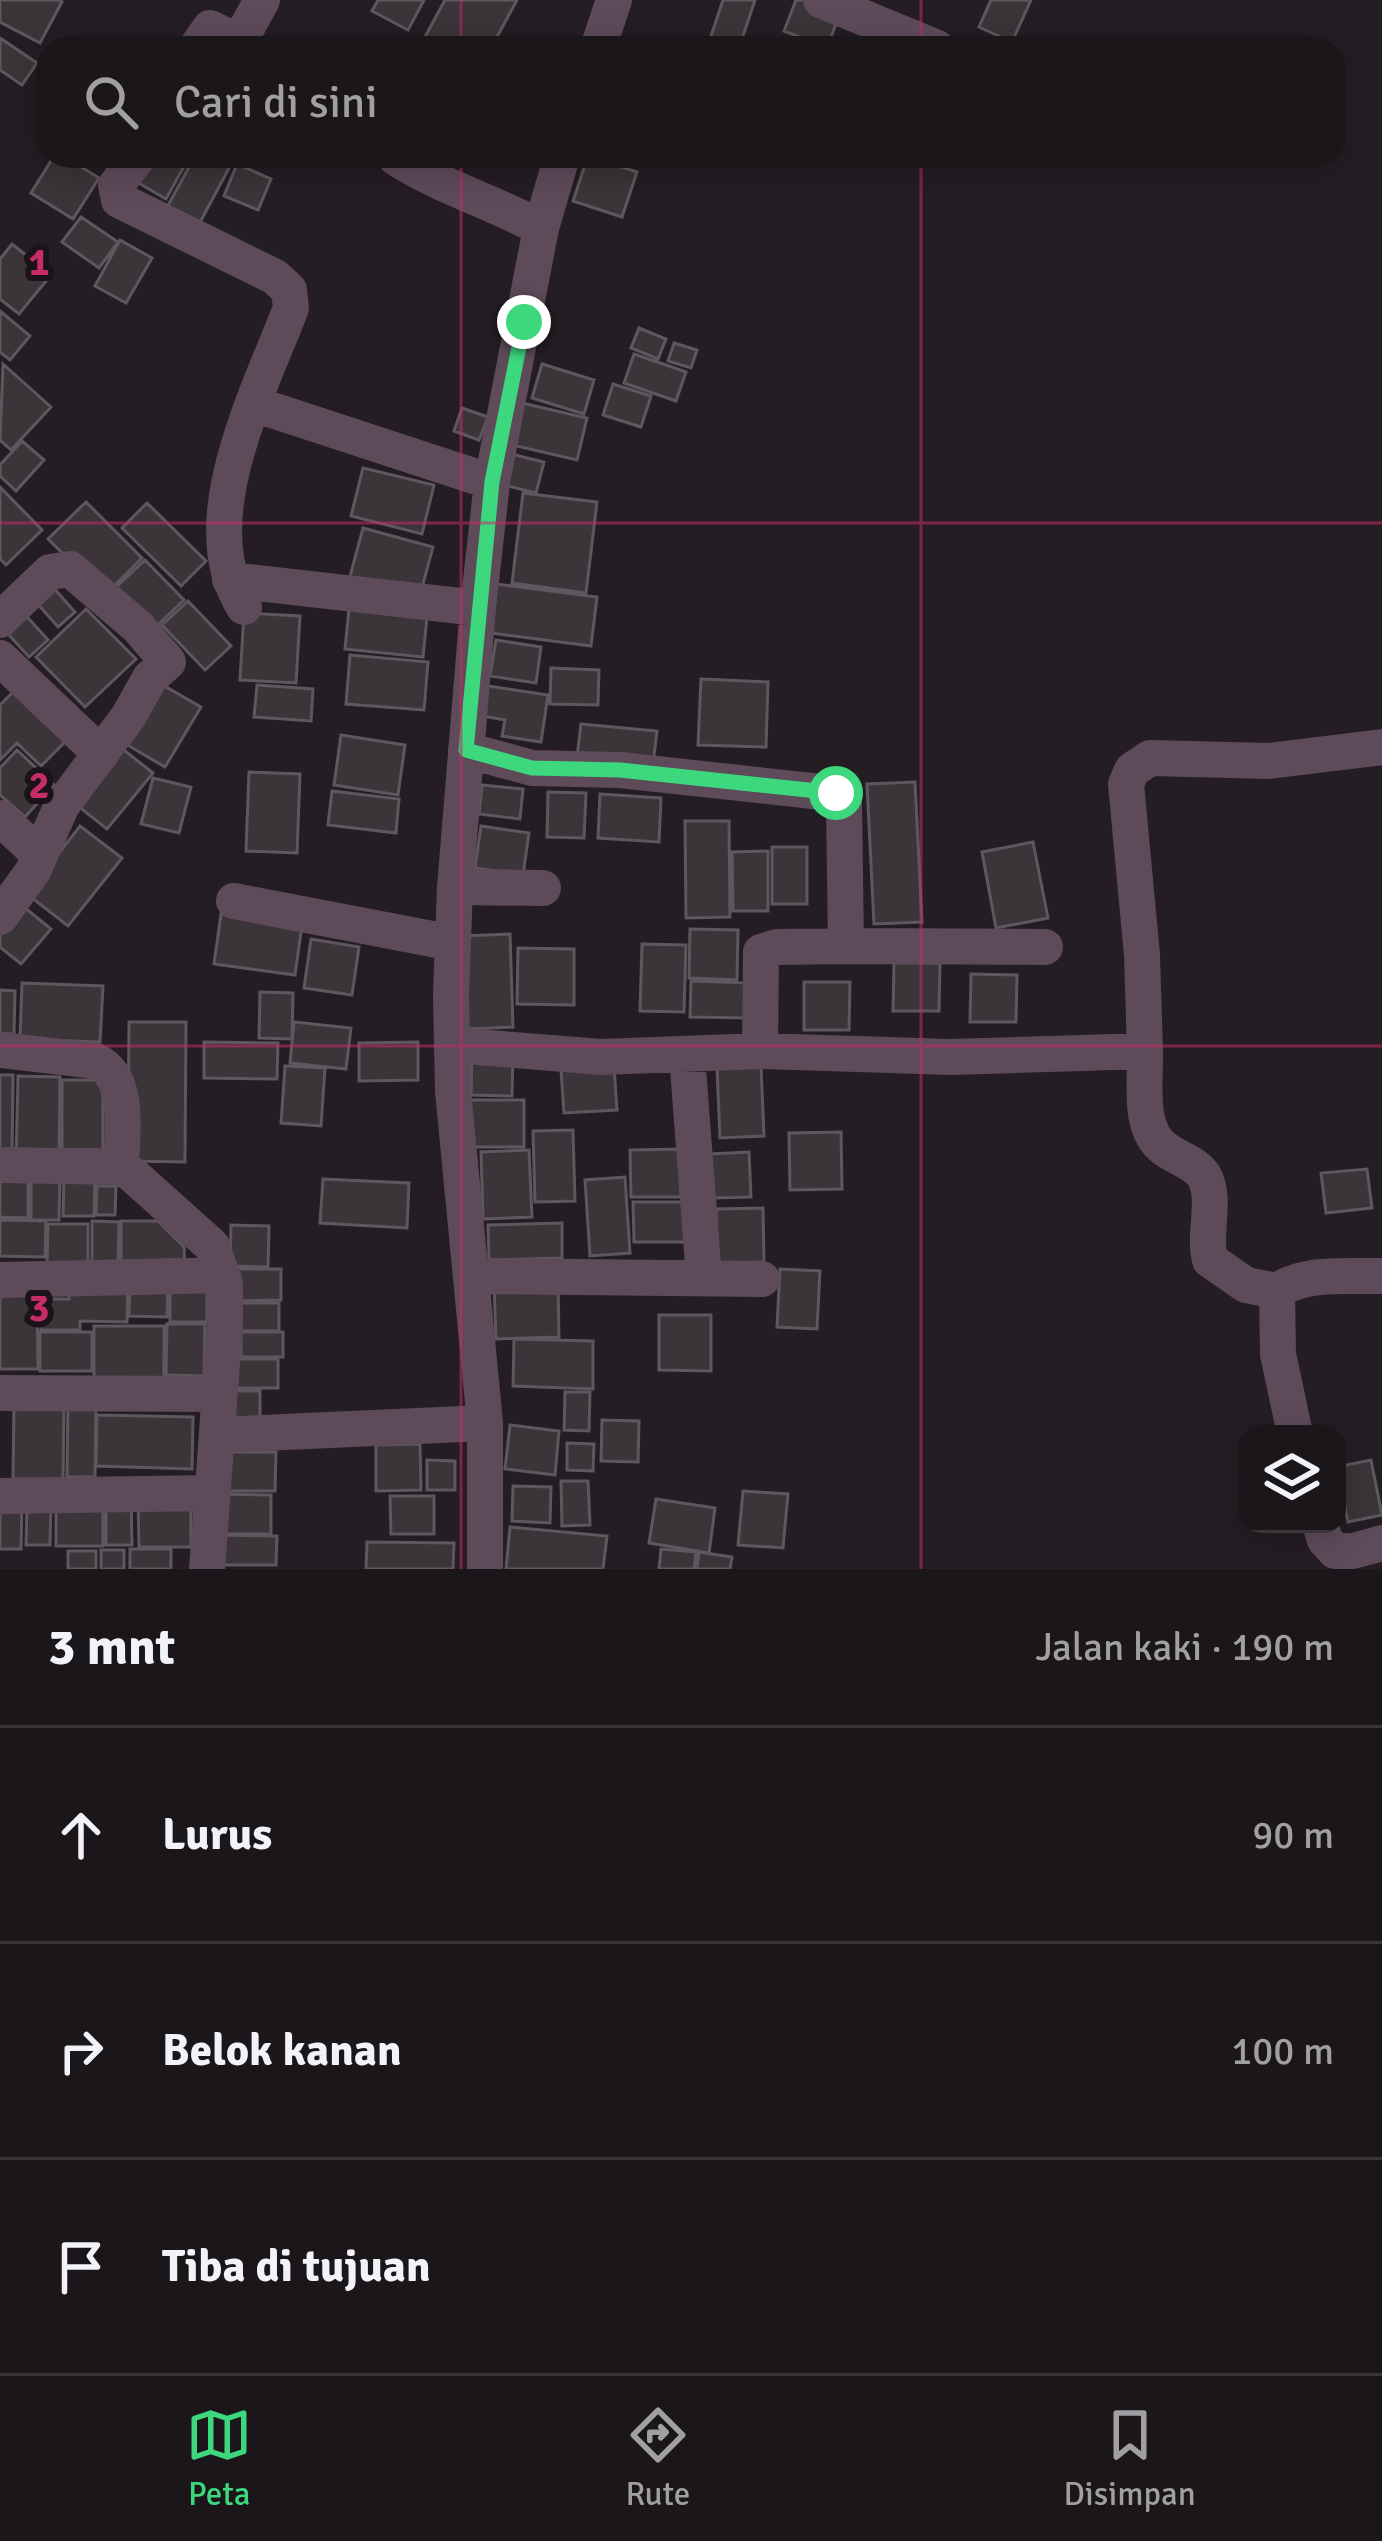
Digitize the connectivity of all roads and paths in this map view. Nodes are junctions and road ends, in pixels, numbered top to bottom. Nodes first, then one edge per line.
1 (262, 0) edge
2 (614, 0) edge
3 (821, 0) edge
4 (203, 36) edge
5 (228, 36) edge
6 (241, 36) edge
7 (602, 36) edge
8 (908, 36) edge
9 (129, 168) edge
10 (412, 168) edge
11 (558, 168) edge
12 (541, 228) junction
13 (254, 404) junction
14 (492, 482) junction
15 (478, 608) junction
16 (0, 620) edge
17 (0, 658) edge
18 (1382, 747) edge
19 (466, 750) junction
20 (101, 754) junction
21 (0, 818) edge
22 (40, 855) junction
23 (455, 886) junction
24 (543, 887) dead end
25 (234, 901) dead end
26 (0, 917) edge
27 (453, 943) junction
28 (846, 946) junction
29 (1045, 947) dead end
30 (452, 1045) junction
31 (0, 1050) edge
32 (760, 1051) junction
33 (1145, 1051) junction
34 (687, 1054) junction
35 (0, 1165) edge
36 (121, 1167) junction
37 (223, 1275) junction
38 (472, 1276) junction
39 (1382, 1276) edge
40 (704, 1278) junction
41 (762, 1279) dead end
42 (0, 1280) edge
43 (1277, 1291) junction
44 (0, 1393) edge
45 (218, 1394) junction
46 (485, 1423) junction
47 (1293, 1425) edge
48 (218, 1435) junction
49 (213, 1493) junction
50 (0, 1496) edge
51 (1323, 1533) edge
52 (1382, 1543) edge
53 (208, 1569) edge
54 (484, 1569) edge

1 - 6 street
2 - 7 street
3 - 8 street
4 - 5 street
9 - 13 street
10 - 12 street
11 - 12 street
12 - 14 street
13 - 14 street
13 - 15 street
14 - 15 street
15 - 19 street
16 - 20 street
17 - 20 street
18 - 33 street
19 - 23 street
19 - 28 street
20 - 22 street
21 - 22 street
22 - 26 street
23 - 24 street
23 - 27 street
25 - 27 street
27 - 30 street
28 - 29 street
28 - 32 street
30 - 34 street
30 - 38 street
31 - 36 street
32 - 33 street
32 - 34 street
33 - 43 street
34 - 40 street
35 - 36 street
36 - 37 street
37 - 42 street
37 - 45 street
38 - 40 street
38 - 46 street
39 - 43 street
40 - 41 street
43 - 47 street
44 - 45 street
45 - 48 street
46 - 48 street
46 - 54 street
48 - 49 street
49 - 50 street
49 - 53 street
51 - 52 street

